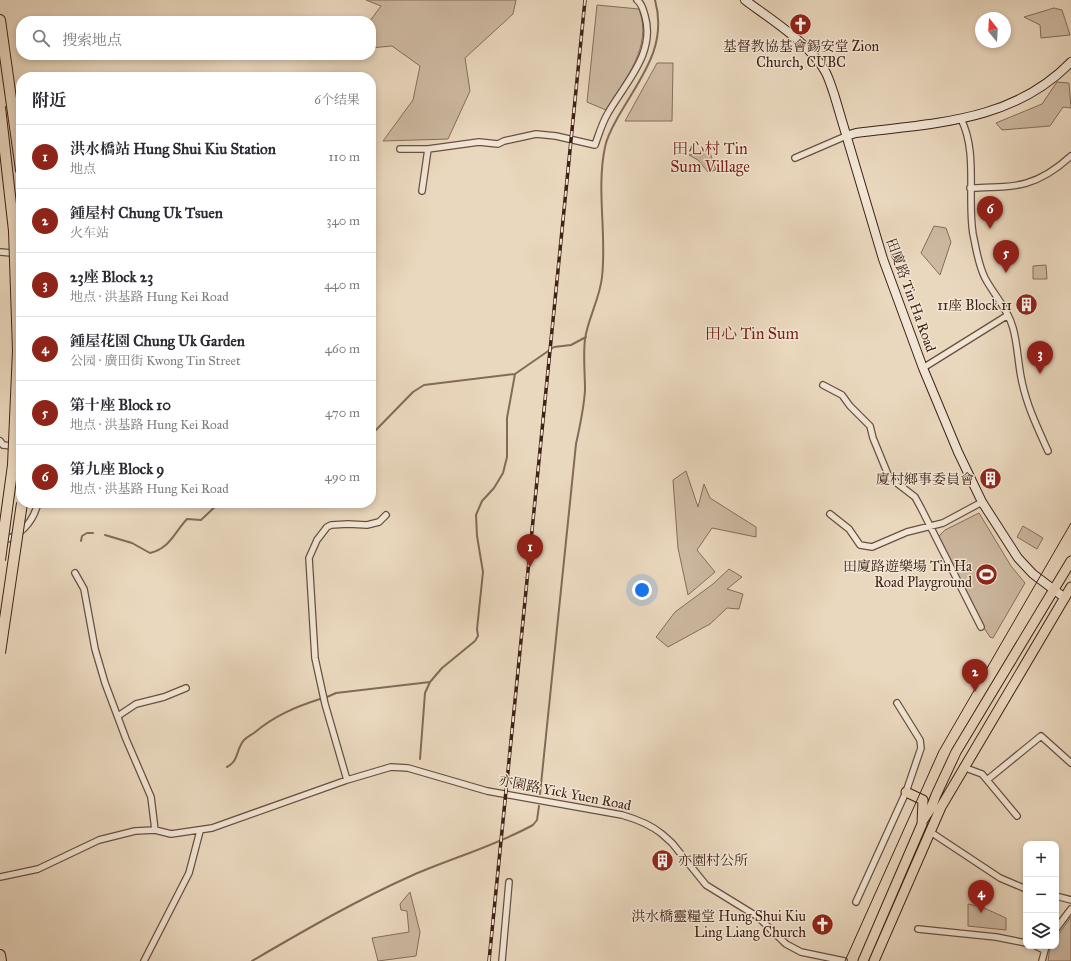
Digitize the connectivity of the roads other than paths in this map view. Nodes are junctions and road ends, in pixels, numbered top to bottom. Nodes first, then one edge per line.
1 (636, 0) edge
2 (745, 0) edge
3 (0, 20) edge
4 (1071, 62) edge
5 (0, 107) edge
6 (961, 119) junction
7 (16, 134) edge
8 (846, 136) junction
9 (400, 149) dead end
10 (428, 149) junction
11 (1071, 156) edge
12 (795, 158) dead end
13 (970, 188) junction
14 (422, 191) dead end
15 (0, 252) edge
16 (16, 254) edge
17 (16, 290) edge
18 (1008, 315) junction
19 (923, 368) junction
20 (823, 385) dead end
21 (16, 396) edge
22 (0, 441) edge
23 (16, 446) edge
24 (1048, 451) dead end
25 (982, 502) junction
26 (21, 508) edge
27 (36, 508) edge
28 (830, 514) dead end
29 (386, 516) dead end
30 (930, 526) junction
31 (0, 542) edge
32 (0, 560) edge
33 (1071, 561) edge
34 (75, 573) dead end
35 (1071, 588) edge
36 (1054, 590) junction
37 (1065, 598) junction
38 (981, 627) dead end
39 (0, 653) edge
40 (186, 688) dead end
41 (897, 703) dead end
42 (118, 716) junction
43 (1071, 763) edge
44 (951, 764) junction
45 (963, 767) junction
46 (347, 780) junction
47 (987, 780) junction
48 (906, 792) junction
49 (936, 795) junction
50 (923, 800) junction
51 (1017, 816) dead end
52 (923, 820) junction
53 (156, 830) junction
54 (200, 831) junction
55 (929, 831) junction
56 (0, 877) edge
57 (509, 882) dead end
58 (1023, 888) edge
59 (1059, 897) edge
60 (1071, 900) edge
61 (856, 902) dead end
62 (1071, 909) edge
63 (1059, 925) edge
64 (918, 929) dead end
65 (1023, 942) edge
66 (1045, 949) edge
67 (0, 954) edge
68 (864, 958) edge
69 (829, 959) edge
70 (1, 961) edge
71 (144, 961) edge
72 (502, 961) edge
73 (844, 961) edge
74 (857, 961) edge
75 (874, 961) edge
76 (1042, 961) edge

1 - 10 street
2 - 8 street, 田廈路 Tin Ha Road
3 - 7 highway
4 - 6 street
5 - 17 highway, bridge
6 - 8 street
6 - 13 street
8 - 12 street
8 - 19 street, 田廈路 Tin Ha Road
9 - 10 street
10 - 14 street
11 - 13 street
13 - 18 street
15 - 16 street
18 - 19 street
18 - 24 street
19 - 25 street, 田廈路 Tin Ha Road
20 - 30 street
21 - 32 highway, bridge
22 - 23 street
25 - 30 street
25 - 36 street, 田廈路 Tin Ha Road
26 - 39 highway, bridge
27 - 31 street
28 - 30 street
29 - 46 street
30 - 38 street
33 - 36 main road
34 - 42 street
35 - 37 main road
36 - 37 street, 田廈路 Tin Ha Road
36 - 44 main road
37 - 45 main road
40 - 42 street
41 - 48 street
42 - 53 street
43 - 47 street
44 - 45 main road
44 - 49 main road
45 - 47 street
45 - 55 main road
46 - 54 street, 亦園路 Yick Yuen Road
46 - 69 street, 亦園路 Yick Yuen Road
47 - 51 street
48 - 50 main road
48 - 61 street
49 - 50 main road
49 - 52 main road
50 - 52 main road
52 - 68 main road
53 - 54 street, 亦園路 Yick Yuen Road
53 - 56 street, 亦園路 Yick Yuen Road
54 - 71 street
55 - 58 street
55 - 75 main road
57 - 72 street
59 - 60 street
62 - 63 street
64 - 65 street
66 - 76 street
67 - 70 highway
68 - 74 street
69 - 73 street, 亦園路 Yick Yuen Road

